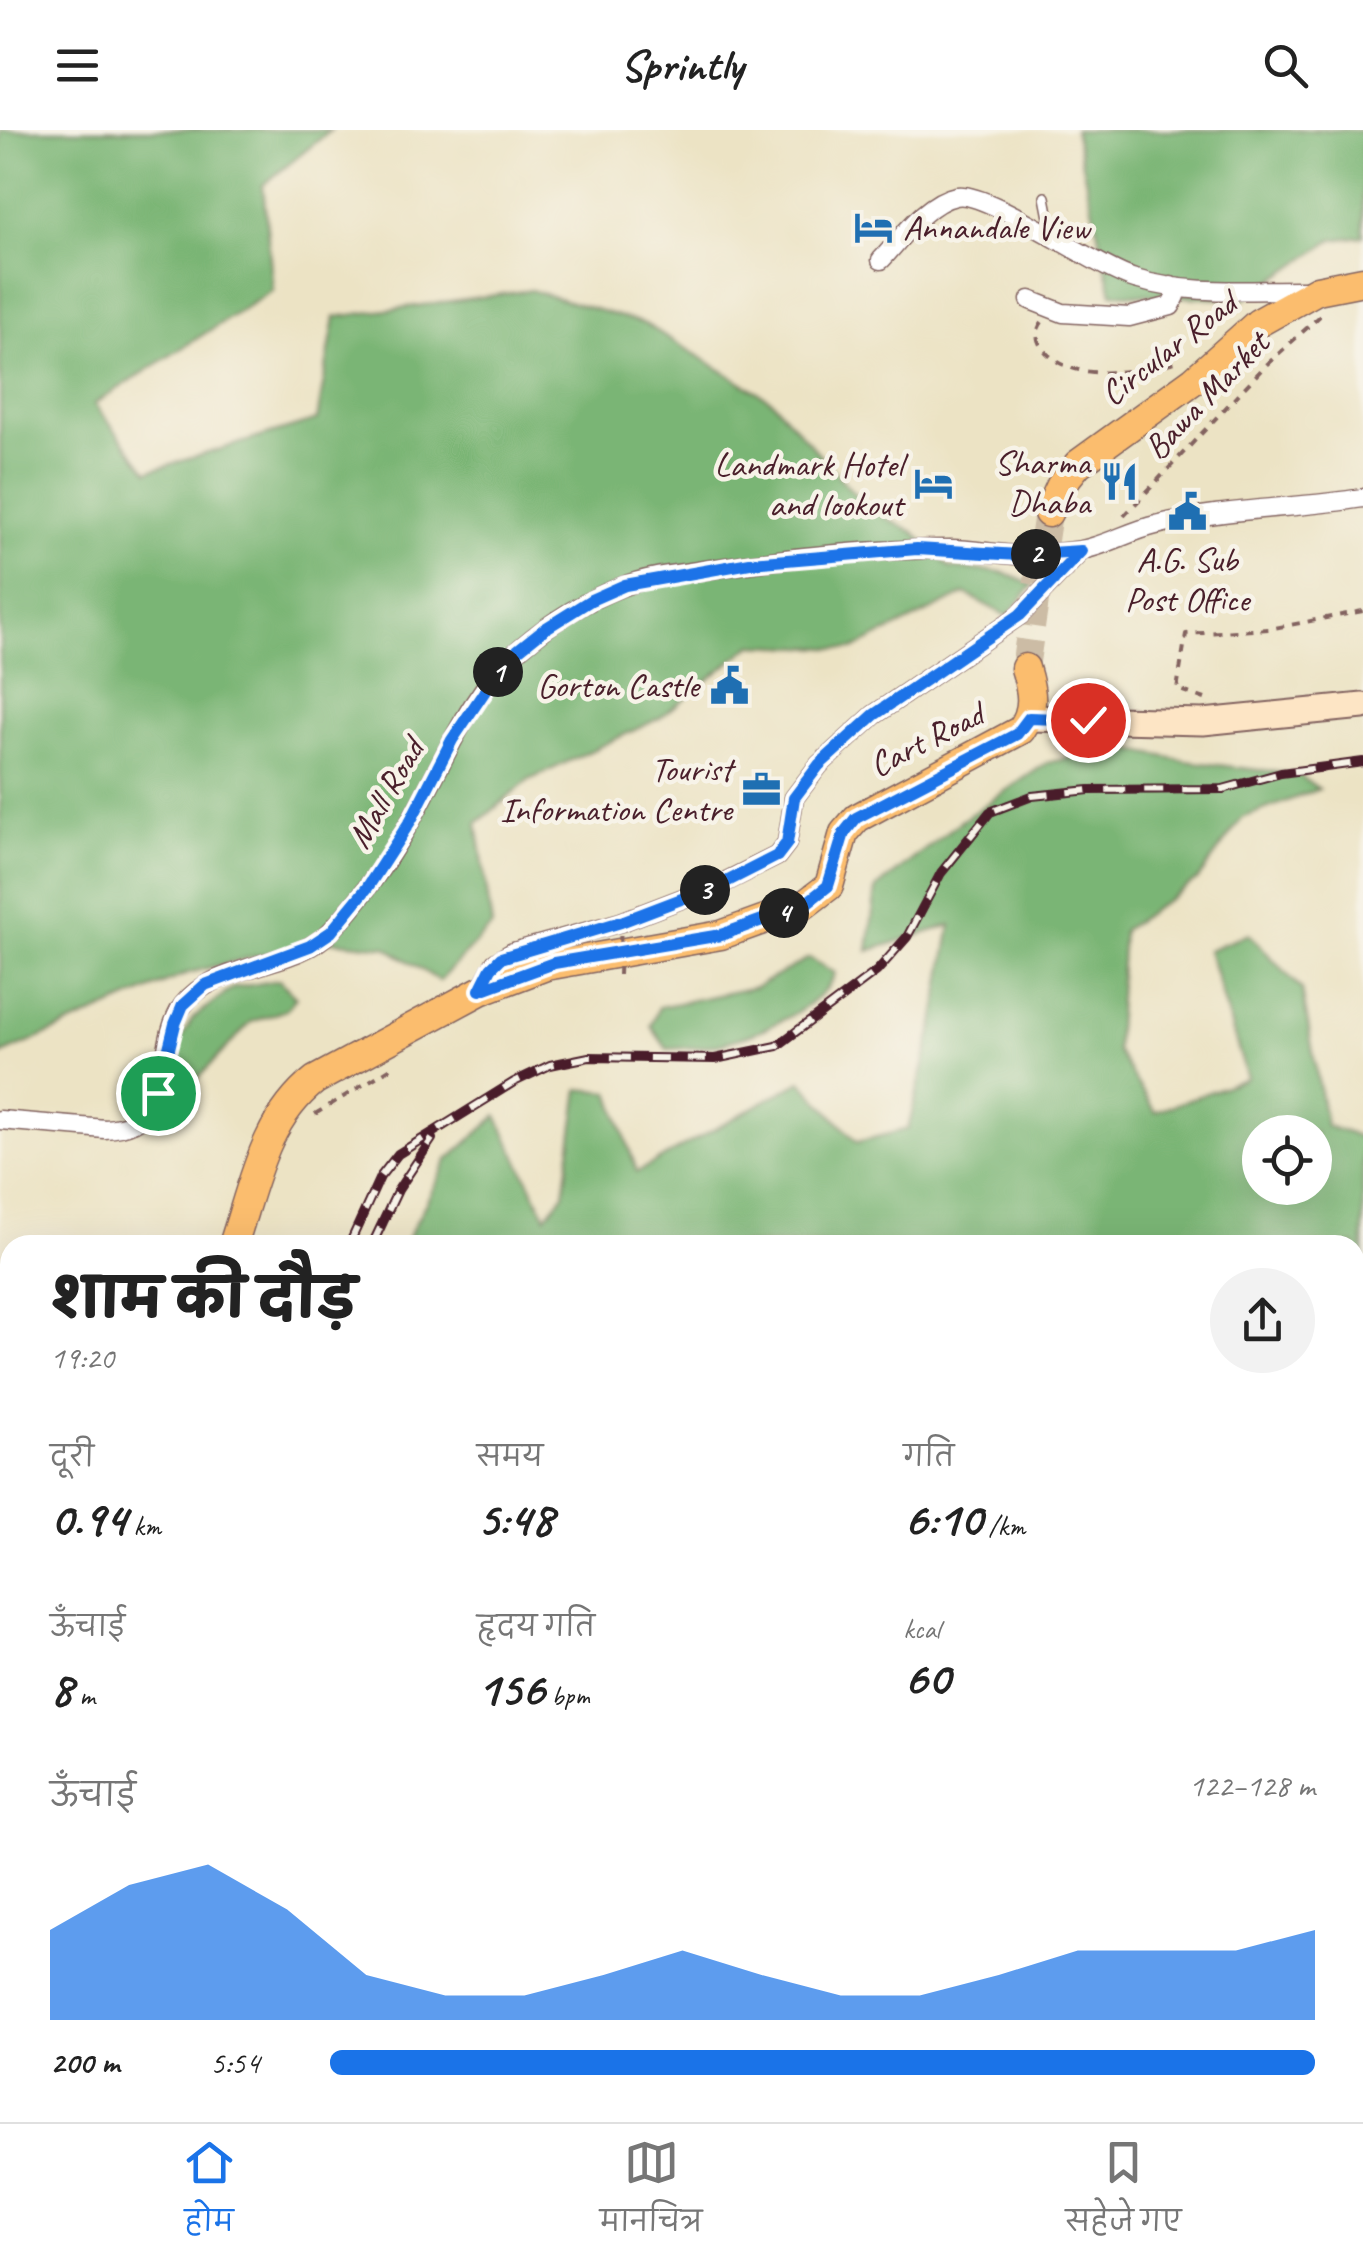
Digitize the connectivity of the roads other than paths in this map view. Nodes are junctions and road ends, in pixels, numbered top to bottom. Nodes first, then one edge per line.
1 (1045, 198) dead end
2 (1052, 233) junction
3 (881, 260) dead end
4 (1363, 281) edge
5 (1171, 286) junction
6 (1030, 300) dead end
7 (1320, 302) junction
8 (1363, 498) edge
9 (1048, 513) tunnel mouth
10 (1081, 551) junction
11 (1025, 668) tunnel mouth
12 (1363, 706) edge
13 (1029, 718) junction
14 (480, 990) junction
15 (0, 1120) edge
16 (236, 1235) edge

1 - 2 lane
2 - 3 street
2 - 5 street
4 - 7 main road, Circular Road
5 - 6 street
5 - 7 street
7 - 9 main road, Circular Road
8 - 10 street, Mall Road
10 - 14 street
10 - 15 street, Mall Road
11 - 13 main road
12 - 13 main road, Cart Road
13 - 14 main road, Cart Road
14 - 16 main road, Cart Road

